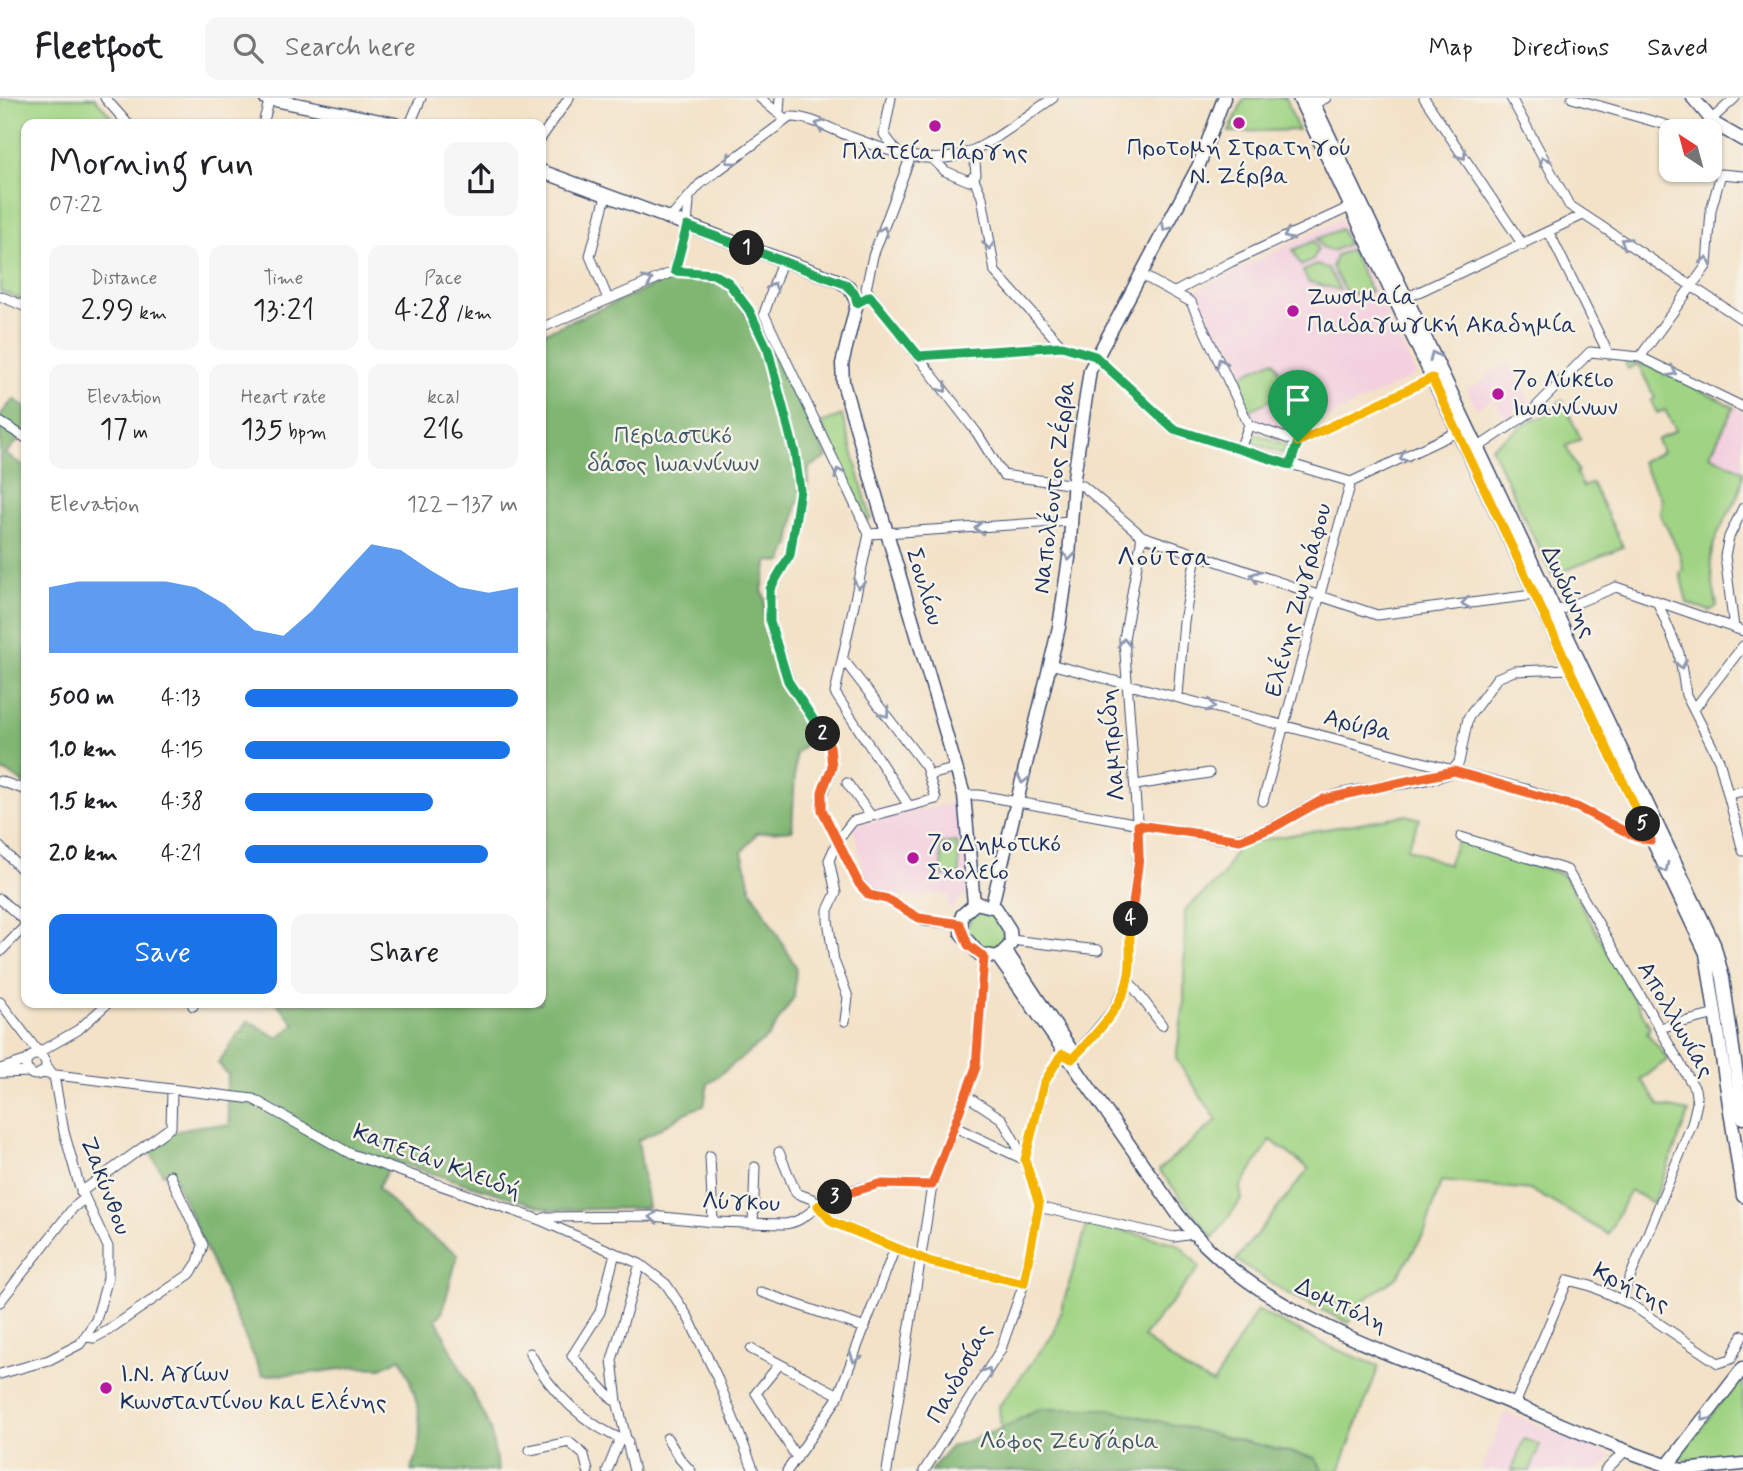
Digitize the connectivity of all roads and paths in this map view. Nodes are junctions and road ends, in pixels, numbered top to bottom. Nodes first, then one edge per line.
1 (105, 98) edge
2 (268, 98) edge
3 (421, 98) edge
4 (569, 98) edge
5 (760, 98) edge
6 (780, 98) edge
7 (1053, 98) edge
8 (1224, 98) edge
9 (1299, 98) edge
10 (1424, 98) edge
11 (1511, 98) edge
12 (1572, 98) edge
13 (1693, 98) edge
14 (1735, 98) edge
15 (891, 99) edge
16 (1317, 100) edge
17 (782, 116) junction
18 (124, 119) edge
19 (263, 119) edge
20 (371, 119) edge
21 (412, 119) edge
22 (1710, 119) edge
23 (1715, 119) edge
24 (1659, 123) edge
25 (1722, 128) edge
26 (546, 131) edge
27 (1743, 140) edge
28 (974, 151) junction
29 (905, 156) junction
30 (934, 160) junction
31 (546, 174) edge
32 (1743, 176) edge
33 (974, 179) junction
34 (694, 190) junction
35 (606, 196) junction
36 (1350, 207) junction
37 (1583, 215) junction
38 (669, 220) junction
39 (687, 226) junction
40 (1549, 233) junction
41 (1523, 245) junction
42 (873, 256) junction
43 (782, 261) junction
44 (675, 271) junction
45 (1140, 274) junction
46 (1695, 286) junction
47 (849, 287) junction
48 (1175, 292) junction
49 (0, 296) edge
50 (870, 296) junction
51 (1406, 298) junction
52 (608, 299) junction
53 (857, 303) junction
54 (21, 305) edge
55 (1743, 320) edge
56 (546, 326) edge
57 (1062, 346) junction
58 (1608, 353) junction
59 (919, 356) junction
60 (1095, 356) junction
61 (1640, 357) junction
62 (1432, 378) junction
63 (1743, 407) edge
64 (0, 422) edge
65 (1249, 425) junction
66 (1457, 432) junction
67 (21, 435) edge
68 (1298, 442) junction
69 (1477, 448) junction
70 (1240, 449) junction
71 (1290, 465) junction
72 (1351, 482) junction
73 (1073, 484) junction
74 (1743, 508) edge
75 (1071, 521) junction
76 (869, 534) junction
77 (886, 534) junction
78 (1142, 536) junction
79 (1196, 556) junction
80 (1533, 594) junction
81 (1319, 597) junction
82 (1657, 601) junction
83 (1549, 614) junction
84 (1743, 620) edge
85 (1736, 626) edge
86 (1743, 646) edge
87 (843, 659) junction
88 (1050, 664) junction
89 (1569, 669) junction
90 (1127, 684) junction
91 (1178, 696) junction
92 (1695, 708) junction
93 (1284, 727) junction
94 (957, 768) junction
95 (1454, 771) junction
96 (1209, 773) dead end
97 (930, 775) junction
98 (0, 781) edge
99 (847, 783) dead end
100 (1136, 785) junction
101 (21, 788) edge
102 (1743, 791) edge
103 (1729, 794) junction
104 (964, 795) junction
105 (1264, 801) dead end
106 (1017, 803) junction
107 (909, 806) junction
108 (872, 816) junction
109 (1138, 825) junction
110 (1461, 837) dead end
111 (838, 840) junction
112 (1651, 840) junction
113 (0, 847) edge
114 (1743, 851) edge
115 (21, 869) edge
116 (0, 899) edge
117 (974, 904) junction
118 (992, 905) junction
119 (21, 918) edge
120 (960, 924) junction
121 (21, 929) edge
122 (1005, 949) junction
123 (1098, 950) dead end
124 (0, 952) edge
125 (984, 957) junction
126 (1128, 980) junction
127 (0, 1002) edge
128 (103, 1008) edge
129 (1716, 1014) junction
130 (845, 1021) dead end
131 (1162, 1025) dead end
132 (1659, 1028) junction
133 (1068, 1056) junction
134 (38, 1061) junction
135 (0, 1071) edge
136 (54, 1076) junction
137 (172, 1091) junction
138 (967, 1097) junction
139 (1743, 1118) edge
140 (955, 1127) junction
141 (779, 1152) dead end
142 (1740, 1154) edge
143 (710, 1156) dead end
144 (1025, 1160) junction
145 (755, 1167) dead end
146 (170, 1175) dead end
147 (932, 1185) junction
148 (83, 1196) junction
149 (1743, 1196) edge
150 (818, 1206) junction
151 (1038, 1207) junction
152 (540, 1220) junction
153 (713, 1222) junction
154 (753, 1224) junction
155 (1194, 1234) junction
156 (895, 1248) junction
157 (615, 1253) junction
158 (919, 1257) junction
159 (640, 1264) junction
160 (1024, 1283) junction
161 (761, 1292) dead end
162 (1621, 1300) junction
163 (0, 1302) edge
164 (865, 1328) junction
165 (1743, 1335) edge
166 (86, 1337) junction
167 (751, 1349) dead end
168 (530, 1353) dead end
169 (779, 1365) junction
170 (1743, 1368) edge
171 (0, 1374) edge
172 (839, 1395) junction
173 (617, 1401) junction
174 (1515, 1404) junction
175 (667, 1437) dead end
176 (624, 1441) junction
177 (530, 1450) dead end
178 (1626, 1450) junction
179 (797, 1458) junction
180 (1743, 1464) edge
181 (1667, 1466) junction
182 (588, 1471) edge
183 (607, 1471) edge
184 (634, 1471) edge
185 (691, 1471) edge
186 (754, 1471) edge
187 (787, 1471) edge
188 (887, 1471) edge
189 (925, 1471) edge
190 (1605, 1471) edge
191 (1684, 1471) edge

1 - 18 street
2 - 19 street
2 - 20 main road
3 - 21 street
4 - 26 street
5 - 17 street
6 - 17 street
7 - 28 street
8 -> 45 main road, Ναπολέοντος Ζέρβα
9 - 36 main road, Δωδώνης
10 -> 41 street
37 -> 11 street
12 - 24 street
13 - 22 main road
14 - 23 street
15 - 29 street
16 - 51 main road, Δωδώνης
29 -> 17 street
17 -> 34 street
25 - 27 main road
28 - 30 street
28 - 33 street
29 - 30 street
42 -> 29 street
30 - 33 street
31 - 35 main road
46 -> 32 street
33 -> 57 street
34 - 38 street
34 - 39 street
35 - 38 main road
35 - 52 street
36 -> 48 street
36 - 62 main road, Δωδώνης
37 - 40 street
46 -> 37 street
38 - 39 main road
39 - 43 main road
39 - 44 street
40 - 41 street
40 - 58 street
41 - 51 street
42 - 47 street
42 - 50 street
43 - 47 main road
76 -> 43 street
52 -> 44 street
44 - 111 street
45 - 48 street
45 - 60 main road, Ναπολέοντος Ζέρβα
46 - 55 street
46 - 61 street
47 - 53 main road
65 -> 48 street
49 - 54 street
50 - 53 street
50 - 59 street
69 -> 51 main road, Δωδώνης
52 - 56 street
53 - 77 main road, Σουλίου
57 - 59 street
57 - 60 street
58 - 61 street
58 - 69 street
59 -> 73 street
60 - 70 street
60 - 73 main road, Ναπολέοντος Ζέρβα
61 -> 63 street
62 - 66 main road, Δωδώνης
62 - 68 street
64 - 67 street
65 - 68 street
65 - 70 street
66 -> 72 street, Ελένης Ζωγράφου
66 - 80 main road, Δωδώνης
68 - 71 street
69 - 83 main road, Δωδώνης
70 - 71 street
71 - 72 street
72 - 81 street, Ελένης Ζωγράφου
73 - 75 main road, Ναπολέοντος Ζέρβα
73 - 78 street
74 - 85 street
75 -> 77 street
75 -> 88 main road, Ναπολέοντος Ζέρβα
76 - 77 street
76 -> 87 street
77 - 94 main road, Σουλίου
78 - 79 street
90 -> 78 street, Λαμπρίδη
81 -> 79 street
79 - 91 street
80 -> 81 street
80 - 83 main road, Δωδώνης
81 - 93 street, Ελένης Ζωγράφου
82 - 83 street
82 - 85 street
82 -> 92 street
83 - 89 main road, Δωδώνης
83 - 139 main road, Δωδώνης
84 - 85 street
86 - 92 street
87 -> 97 street
87 - 107 street
88 - 90 street, Αρύβα
88 -> 106 main road, Ναπολέοντος Ζέρβα
89 - 95 street
89 - 112 main road, Δωδώνης
90 - 91 street, Αρύβα
90 - 100 street, Λαμπρίδη
91 -> 93 street, Αρύβα
92 - 103 street
93 - 95 street, Αρύβα
93 - 105 street, Ελένης Ζωγράφου
94 - 97 street
94 - 104 main road, Σουλίου
95 - 109 street
95 - 112 street, Αρύβα
96 - 100 street
97 - 107 street
98 - 101 street
99 - 108 street
100 - 109 street, Λαμπρίδη
102 - 103 street
103 - 114 street
104 - 106 street
104 - 117 main road, Σουλίου
106 - 109 street
106 - 118 main road, Ναπολέοντος Ζέρβα
107 - 108 street
108 - 111 street
109 - 126 street, Λαμπρίδη
110 - 132 street, Απολλωνίας
111 - 120 street
111 - 130 street
112 -> 129 main road, Δωδώνης
113 - 115 street
116 - 119 street
117 - 118 main road
117 - 120 main road
118 - 122 main road
120 - 125 main road
121 - 124 street
122 - 123 street
122 - 125 main road
122 - 133 main road, Δομπόλη
125 - 138 street
126 - 131 street
126 - 133 street, Λαμπρίδη
127 - 134 street
128 - 134 street
129 - 132 street
129 - 142 main road, Δωδώνης
132 - 162 street, Απολλωνίας
133 - 144 street, Πανδοσίας
133 - 155 main road, Δομπόλη
134 - 135 street
134 - 136 street, Καπετάν Κλειδή
136 - 137 street, Καπετάν Κλειδή
136 - 148 street, Ζακύνθου
137 - 148 street
137 - 152 street, Καπετάν Κλειδή
138 - 140 street
138 - 144 street
140 - 144 street
140 - 147 street
141 - 150 street
142 - 149 main road, Δωδώνης
143 - 153 street
144 - 151 street, Πανδοσίας
145 - 154 street
146 - 166 street
147 - 150 street, Λύγκου
147 - 158 street
148 - 163 street
148 - 166 street, Ζακύνθου
150 - 154 street, Λύγκου
150 - 156 street
151 - 155 street
151 - 160 street, Πανδοσίας
153 -> 152 street, Λύγκου
152 - 157 street, Καπετάν Κλειδή
153 - 154 street, Λύγκου
155 - 174 main road, Δομπόλη
156 - 158 street
156 - 164 street
157 - 159 street, Καπετάν Κλειδή
157 - 173 street
158 - 160 street
158 - 188 street
159 - 173 street
159 - 186 street, Καπετάν Κλειδή
189 -> 160 street, Πανδοσίας
161 - 164 street
162 - 165 street, Κρήτης
162 - 174 street, Κρήτης
164 -> 172 street
166 - 171 street
167 - 169 street
168 - 176 street
169 - 172 street
169 - 179 street
170 -> 181 main road
172 - 179 street
173 - 176 street
174 - 178 main road, Δομπόλη
175 - 185 street
176 - 183 street
176 - 184 street
177 - 182 street
178 - 181 main road, Δομπόλη
178 - 190 street
179 - 187 street
180 - 191 main road, Δομπόλη
181 - 191 main road, Δομπόλη

